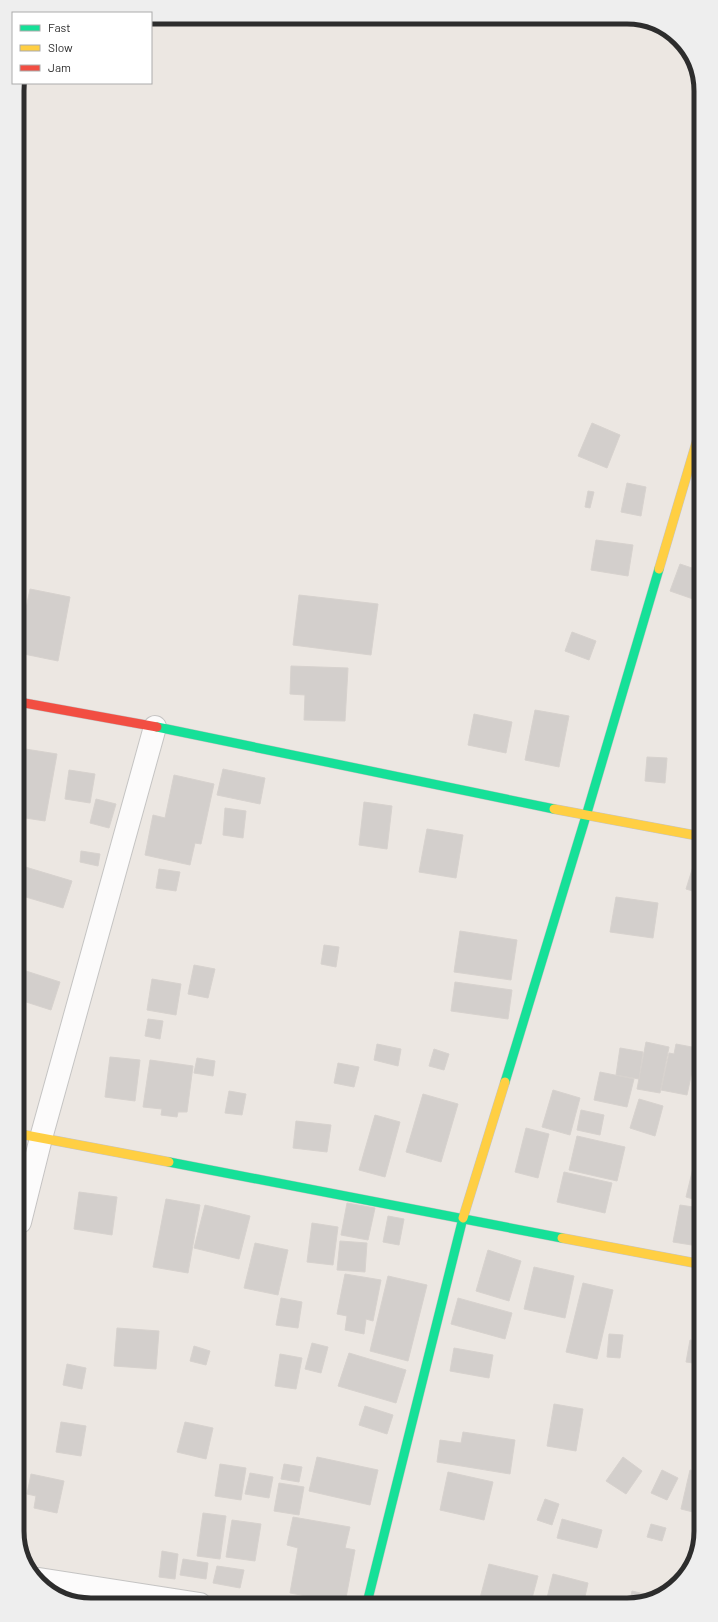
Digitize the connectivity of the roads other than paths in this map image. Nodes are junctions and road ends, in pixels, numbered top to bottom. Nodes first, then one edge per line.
1 (694, 451) edge
2 (24, 703) edge
3 (155, 727) junction
4 (586, 816) junction
5 (694, 835) edge
6 (24, 1135) edge
7 (41, 1138) junction
8 (24, 1206) edge
9 (463, 1218) junction
10 (694, 1263) edge
11 (46, 1580) edge
12 (161, 1598) edge
13 (369, 1598) edge

1 - 4 street
2 - 3 street
3 - 4 street
3 - 7 street
4 - 5 street
4 - 9 street
6 - 7 street
7 - 8 street
7 - 9 street
9 - 10 street
9 - 13 street
11 - 12 street

